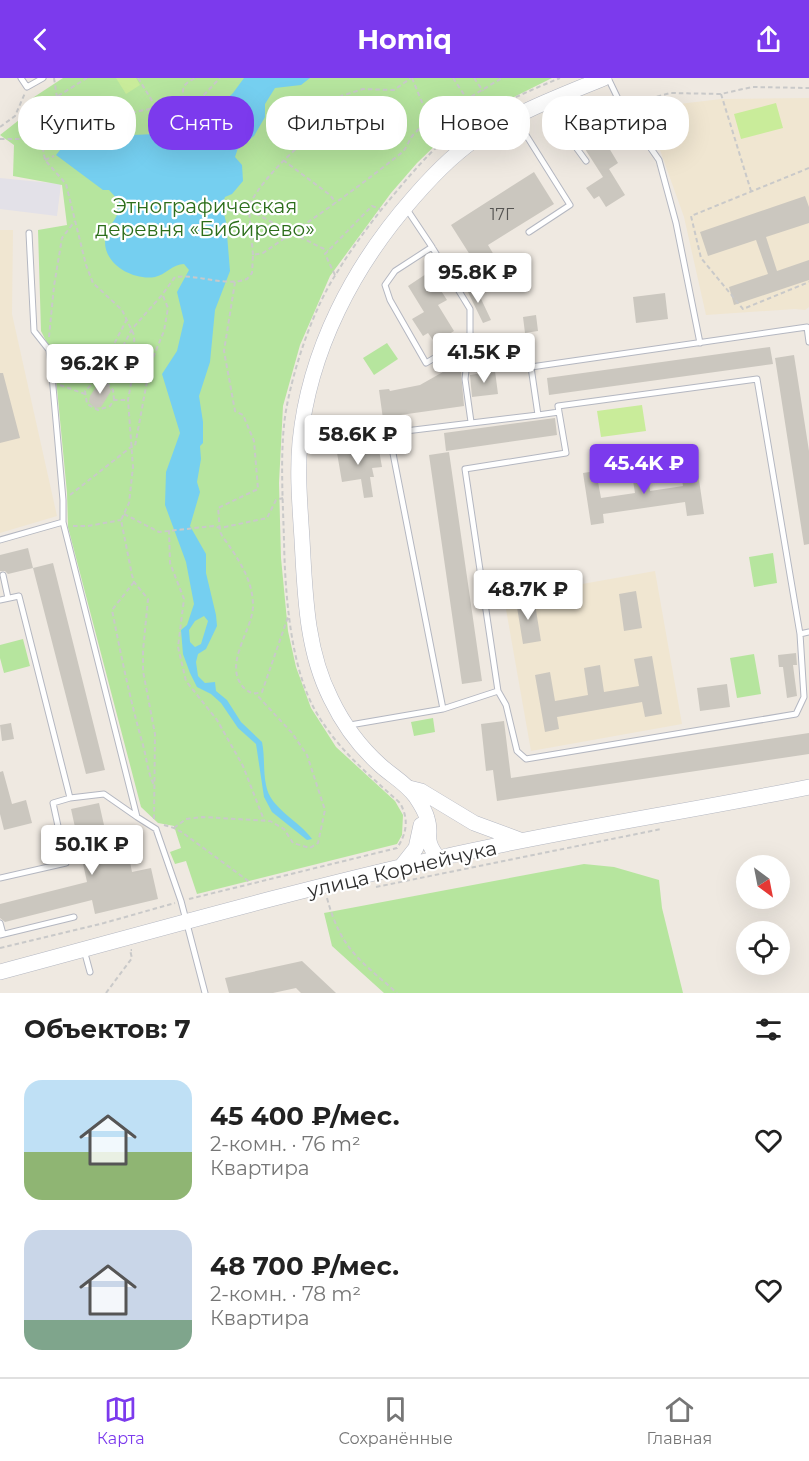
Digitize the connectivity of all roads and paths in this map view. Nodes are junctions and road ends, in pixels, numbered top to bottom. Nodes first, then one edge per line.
1 (21, 78) edge
2 (43, 78) edge
3 (54, 78) edge
4 (87, 78) edge
5 (138, 78) edge
6 (196, 78) edge
7 (220, 78) edge
8 (411, 78) edge
9 (453, 78) edge
10 (474, 78) edge
11 (502, 78) edge
12 (552, 78) edge
13 (560, 78) edge
14 (606, 78) edge
15 (550, 82) junction
16 (27, 87) junction
17 (809, 88) edge
18 (483, 91) junction
19 (721, 94) junction
20 (58, 96) joint
21 (149, 96) edge
22 (184, 96) edge
23 (203, 96) edge
24 (419, 96) edge
25 (465, 96) edge
26 (473, 96) edge
27 (521, 96) edge
28 (563, 96) edge
29 (616, 96) edge
30 (660, 96) edge
31 (0, 127) edge
32 (419, 130) edge
33 (0, 139) edge
34 (18, 139) edge
35 (530, 141) edge
36 (43, 150) edge
37 (435, 150) edge
38 (462, 150) edge
39 (578, 150) edge
40 (652, 150) edge
41 (54, 156) dead end
42 (45, 160) junction
43 (283, 160) junction
44 (586, 161) dead end
45 (809, 168) edge
46 (751, 191) junction
47 (336, 203) junction
48 (405, 207) junction
49 (249, 210) junction
50 (381, 210) junction
51 (75, 221) junction
52 (529, 232) dead end
53 (29, 233) dead end
54 (292, 233) junction
55 (432, 247) junction
56 (328, 251) junction
57 (253, 255) junction
58 (335, 275) junction
59 (234, 282) junction
60 (809, 282) edge
61 (162, 295) junction
62 (127, 319) junction
63 (132, 329) junction
64 (470, 337) junction
65 (809, 342) edge
66 (700, 343) junction
67 (49, 350) junction
68 (115, 352) junction
69 (101, 381) junction
70 (60, 385) dead end
71 (85, 394) junction
72 (114, 400) junction
73 (128, 400) junction
74 (559, 412) junction
75 (538, 415) junction
76 (471, 422) junction
77 (131, 447) junction
78 (282, 498) junction
79 (63, 500) junction
80 (124, 514) junction
81 (121, 519) junction
82 (63, 524) junction
83 (220, 528) junction
84 (169, 531) junction
85 (0, 540) edge
86 (3, 576) dead end
87 (135, 582) junction
88 (8, 598) junction
89 (0, 600) edge
90 (289, 613) junction
91 (809, 632) edge
92 (800, 633) junction
93 (498, 691) junction
94 (256, 694) junction
95 (443, 709) junction
96 (346, 725) junction
97 (154, 785) junction
98 (809, 787) edge
99 (410, 788) junction
100 (70, 798) junction
101 (422, 807) junction
102 (137, 817) junction
103 (265, 821) junction
104 (474, 823) junction
105 (174, 828) junction
106 (662, 829) dead end
107 (523, 841) junction
108 (466, 852) junction
109 (438, 858) junction
110 (401, 867) junction
111 (0, 878) edge
112 (251, 883) junction
113 (377, 887) dead end
114 (327, 898) dead end
115 (181, 901) junction
116 (74, 917) dead end
117 (187, 922) junction
118 (0, 923) edge
119 (2, 934) edge
120 (0, 948) edge
121 (140, 948) dead end
122 (84, 950) junction
123 (0, 972) edge
124 (90, 972) dead end
125 (106, 993) edge
126 (205, 993) edge
127 (398, 993) edge

1 - 16 lane
2 - 16 lane
3 - 20 path
4 - 20 path
5 - 21 path
6 - 22 path
7 - 23 path
8 - 24 path
8 - 43 path
9 - 25 path
10 - 18 path
11 - 18 path
12 - 15 path
13 - 15 path
14 - 28 street
14 - 29 lane
15 - 27 path
16 - 31 path
17 - 19 path
18 - 26 path
19 - 30 path
19 - 46 path
32 - 47 path
33 - 34 path
35 - 52 lane
36 - 42 path
37 - 50 path
38 - 48 street
39 - 44 lane
40 - 66 lane
41 - 42 path
42 - 51 path
43 - 47 path
43 - 49 path
45 - 46 path
46 - 60 path
47 - 54 path
48 - 55 lane
48 - 96 street
49 - 54 path
49 - 57 path
50 - 56 path
50 - 58 path
51 - 62 path
51 - 67 path
53 - 67 lane
54 - 56 path
54 - 57 path
55 - 64 lane
55 - 64 lane
56 - 58 path
57 - 59 path
58 - 78 path
59 - 61 path
59 - 83 path
61 - 63 path
61 - 77 path
62 - 63 path
62 - 68 path
63 - 68 path
63 - 73 path
64 - 76 lane
65 - 66 lane
66 - 75 lane
67 - 79 lane
68 - 69 path
69 - 71 path
69 - 72 path
70 - 71 path
71 - 72 path
72 - 73 path
73 - 77 path
74 - 75 lane
74 - 92 lane
74 - 93 lane
75 - 76 lane
76 - 95 lane
77 - 79 path
77 - 80 path
78 - 83 path
78 - 90 path
79 - 82 lane
80 - 81 path
80 - 84 path
81 - 82 path
81 - 87 path
82 - 85 lane
82 - 102 lane
83 - 84 path
83 - 94 path
84 - 103 path
86 - 88 lane
87 - 97 path
87 - 97 path
88 - 89 lane
88 - 100 lane
90 - 94 path
90 - 112 path
91 - 92 lane
92 - 93 lane
93 - 95 lane
94 - 103 path
95 - 96 lane
96 - 99 street
97 - 105 path
98 - 107 street, улица Корнейчука
99 - 101 street
99 - 104 street
100 - 102 lane
100 - 111 lane
101 - 109 street
101 - 110 street
102 - 115 lane
103 - 105 path
104 - 107 street
104 - 108 street
105 - 112 path
106 - 113 path
107 - 108 street, улица Корнейчука
108 - 109 street, улица Корнейчука
109 - 110 street, улица Корнейчука
110 - 117 street, улица Корнейчука
112 - 115 path
114 - 127 path
115 - 117 lane
115 - 120 path
116 - 119 lane
117 - 122 street, улица Корнейчука
117 - 126 lane
118 - 119 lane
121 - 125 path
122 - 123 street, улица Корнейчука
122 - 124 lane

